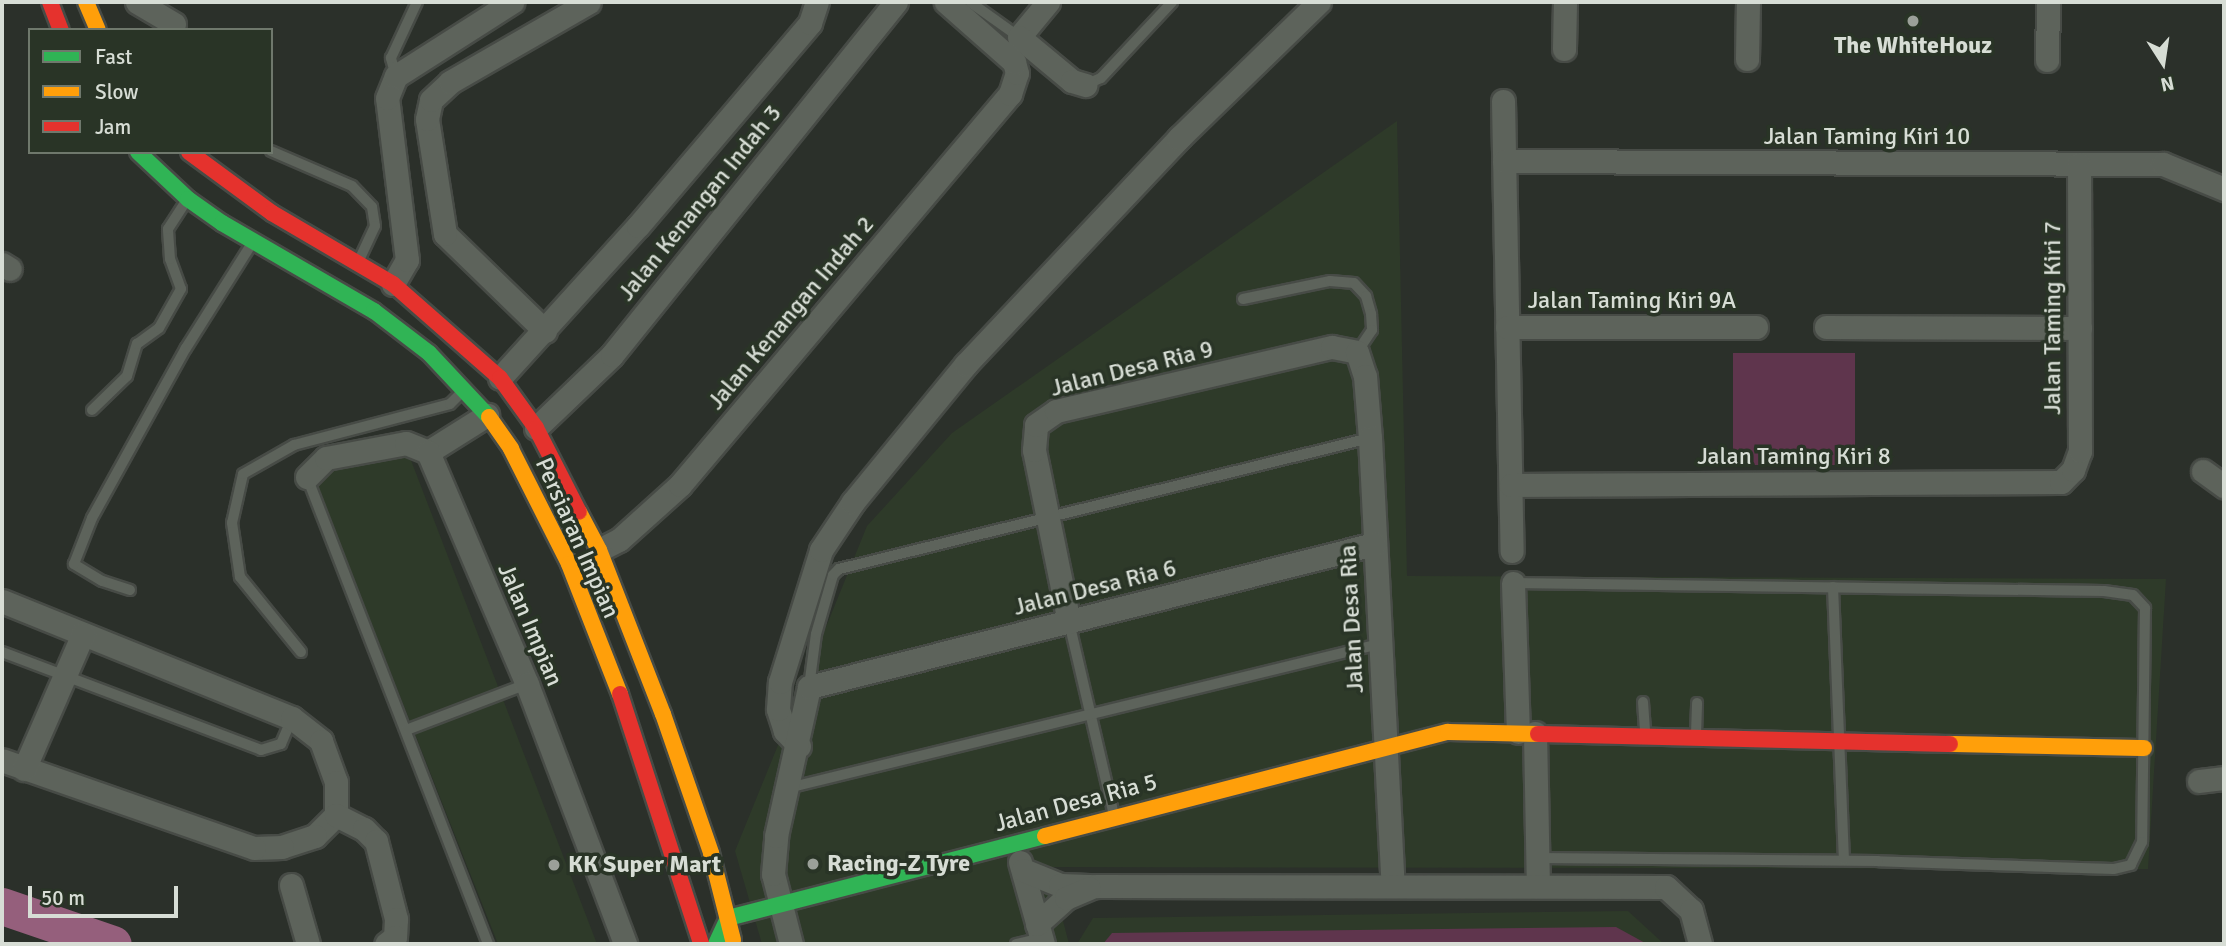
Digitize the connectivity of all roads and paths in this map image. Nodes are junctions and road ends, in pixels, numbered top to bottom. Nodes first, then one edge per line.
1 (50, 2) edge
2 (86, 2) edge
3 (137, 2) edge
4 (417, 2) edge
5 (512, 2) edge
6 (589, 2) edge
7 (817, 2) edge
8 (896, 2) edge
9 (946, 2) edge
10 (970, 2) edge
11 (1048, 2) edge
12 (1172, 2) edge
13 (1319, 2) edge
14 (1565, 2) edge
15 (1748, 2) edge
16 (2048, 2) edge
17 (174, 24) dead end
18 (60, 28) edge
19 (97, 28) edge
20 (1019, 37) junction
21 (1564, 49) dead end
22 (1747, 59) dead end
23 (2048, 60) dead end
24 (396, 76) junction
25 (1085, 85) joint
26 (1503, 101) dead end
27 (273, 153) edge
28 (140, 154) edge
29 (192, 154) edge
30 (1504, 161) junction
31 (2079, 164) junction
32 (2224, 189) edge
33 (188, 199) junction
34 (253, 241) junction
35 (358, 262) junction
36 (393, 284) junction
37 (1243, 299) dead end
38 (1507, 327) junction
39 (1756, 327) dead end
40 (1826, 327) dead end
41 (2080, 328) junction
42 (545, 331) junction
43 (1357, 352) junction
44 (500, 378) junction
45 (466, 388) junction
46 (92, 410) dead end
47 (487, 415) junction
48 (536, 428) junction
49 (1370, 438) junction
50 (428, 452) junction
51 (2073, 470) joint
52 (2203, 471) dead end
53 (307, 477) joint
54 (1511, 485) junction
55 (2224, 486) edge
56 (1048, 517) junction
57 (1374, 544) junction
58 (599, 550) junction
59 (1512, 551) dead end
60 (1513, 583) joint
61 (1833, 587) junction
62 (130, 590) dead end
63 (2, 601) edge
64 (1069, 622) junction
65 (83, 634) junction
66 (1379, 644) junction
67 (2, 652) edge
68 (301, 652) dead end
69 (65, 676) junction
70 (527, 684) junction
71 (819, 684) junction
72 (1643, 702) dead end
73 (1697, 703) dead end
74 (1091, 715) junction
75 (292, 718) junction
76 (409, 729) junction
77 (1527, 733) junction
78 (1645, 739) junction
79 (1696, 740) junction
80 (1841, 743) junction
81 (799, 746) junction
82 (1385, 748) junction
83 (2144, 748) junction
84 (2, 760) edge
85 (24, 769) junction
86 (2224, 778) edge
87 (2199, 781) dead end
88 (788, 788) junction
89 (336, 815) junction
90 (1114, 815) junction
91 (1015, 842) junction
92 (1538, 858) junction
93 (677, 860) junction
94 (1844, 860) junction
95 (1023, 870) junction
96 (291, 884) dead end
97 (1393, 885) junction
98 (1096, 886) junction
99 (1538, 886) junction
100 (779, 905) junction
101 (727, 918) junction
102 (1040, 935) edge
103 (308, 944) edge
104 (386, 944) edge
105 (488, 944) edge
106 (625, 944) edge
107 (701, 944) edge
108 (716, 944) edge
109 (735, 944) edge
110 (790, 944) edge
111 (1016, 944) edge
112 (1700, 944) edge

1 - 18 street
2 - 19 street
3 - 17 street
4 - 24 lane
5 - 24 street
6 - 42 street
7 - 42 street
8 - 48 street, Jalan Kenangan Indah 3
9 - 58 street, Jalan Kenangan Indah 2
10 - 20 lane
11 - 20 street
12 - 25 lane
13 - 81 street
14 - 21 street
15 - 22 street
16 - 23 street
20 - 25 street
24 - 36 street
26 - 30 street
27 - 35 lane
28 - 33 street, Persiaran Impian
29 - 35 street, Persiaran Impian
30 - 31 street, Jalan Taming Kiri 10
30 - 38 street
31 - 32 street, Jalan Taming Kiri 10
31 - 41 street, Jalan Taming Kiri 7
33 - 34 street, Persiaran Impian
33 - 46 lane
34 - 45 street, Persiaran Impian
34 - 62 lane
35 - 36 street, Persiaran Impian
36 - 44 street, Persiaran Impian
37 - 43 lane
38 - 39 street, Jalan Taming Kiri 9A
38 - 54 street
40 - 41 street
41 - 51 street, Jalan Taming Kiri 7
42 - 44 street
43 - 49 street, Jalan Desa Ria
43 - 56 street, Jalan Desa Ria 9
44 - 48 street, Persiaran Impian
45 - 47 street, Persiaran Impian
45 - 68 lane
47 - 50 street
47 - 93 street, Persiaran Impian
48 - 58 street, Persiaran Impian
49 - 56 lane
49 - 57 street, Jalan Desa Ria
50 - 53 street
50 - 70 street, Jalan Impian
51 - 54 street, Jalan Taming Kiri 8
52 - 55 street
53 - 76 lane
54 - 59 street
56 - 64 street, Jalan Desa Ria 9
56 - 71 lane
57 - 64 street, Jalan Desa Ria 6
57 - 66 street, Jalan Desa Ria
58 - 101 street, Persiaran Impian
60 - 61 lane
60 - 77 street
61 - 80 lane
61 - 83 lane
63 - 65 street
64 - 71 street, Jalan Desa Ria 6
64 - 74 lane
65 - 69 street
65 - 75 street
66 - 74 lane
66 - 82 street, Jalan Desa Ria
67 - 69 lane
69 - 75 lane
69 - 85 street
70 - 76 lane
70 - 106 street, Jalan Impian
71 - 81 street
72 - 78 lane
73 - 79 lane
74 - 88 lane
74 - 90 lane
75 - 89 street
76 - 105 lane
77 - 78 street, Jalan Desa Ria 5
77 - 82 street, Jalan Desa Ria 5
77 - 92 street
78 - 79 street, Jalan Desa Ria 5
79 - 80 street, Jalan Desa Ria 5
80 - 83 street, Jalan Desa Ria 5
80 - 94 lane
81 - 88 street
82 - 90 street, Jalan Desa Ria 5
82 - 97 street, Jalan Desa Ria
83 - 94 lane
84 - 85 street
85 - 89 street
86 - 87 street
88 - 100 street
89 - 104 street
90 - 91 street, Jalan Desa Ria 5
91 - 95 street
91 - 100 street, Jalan Desa Ria 5
92 - 94 lane
92 - 99 street
93 - 101 street
93 - 107 street, Persiaran Impian
95 - 98 street
95 - 102 street
96 - 103 street
97 - 98 street
97 - 99 street
98 - 102 street
99 - 112 street
100 - 101 street, Jalan Desa Ria 5
100 - 110 street
101 - 108 street
101 - 109 street, Persiaran Impian
102 - 111 lane

